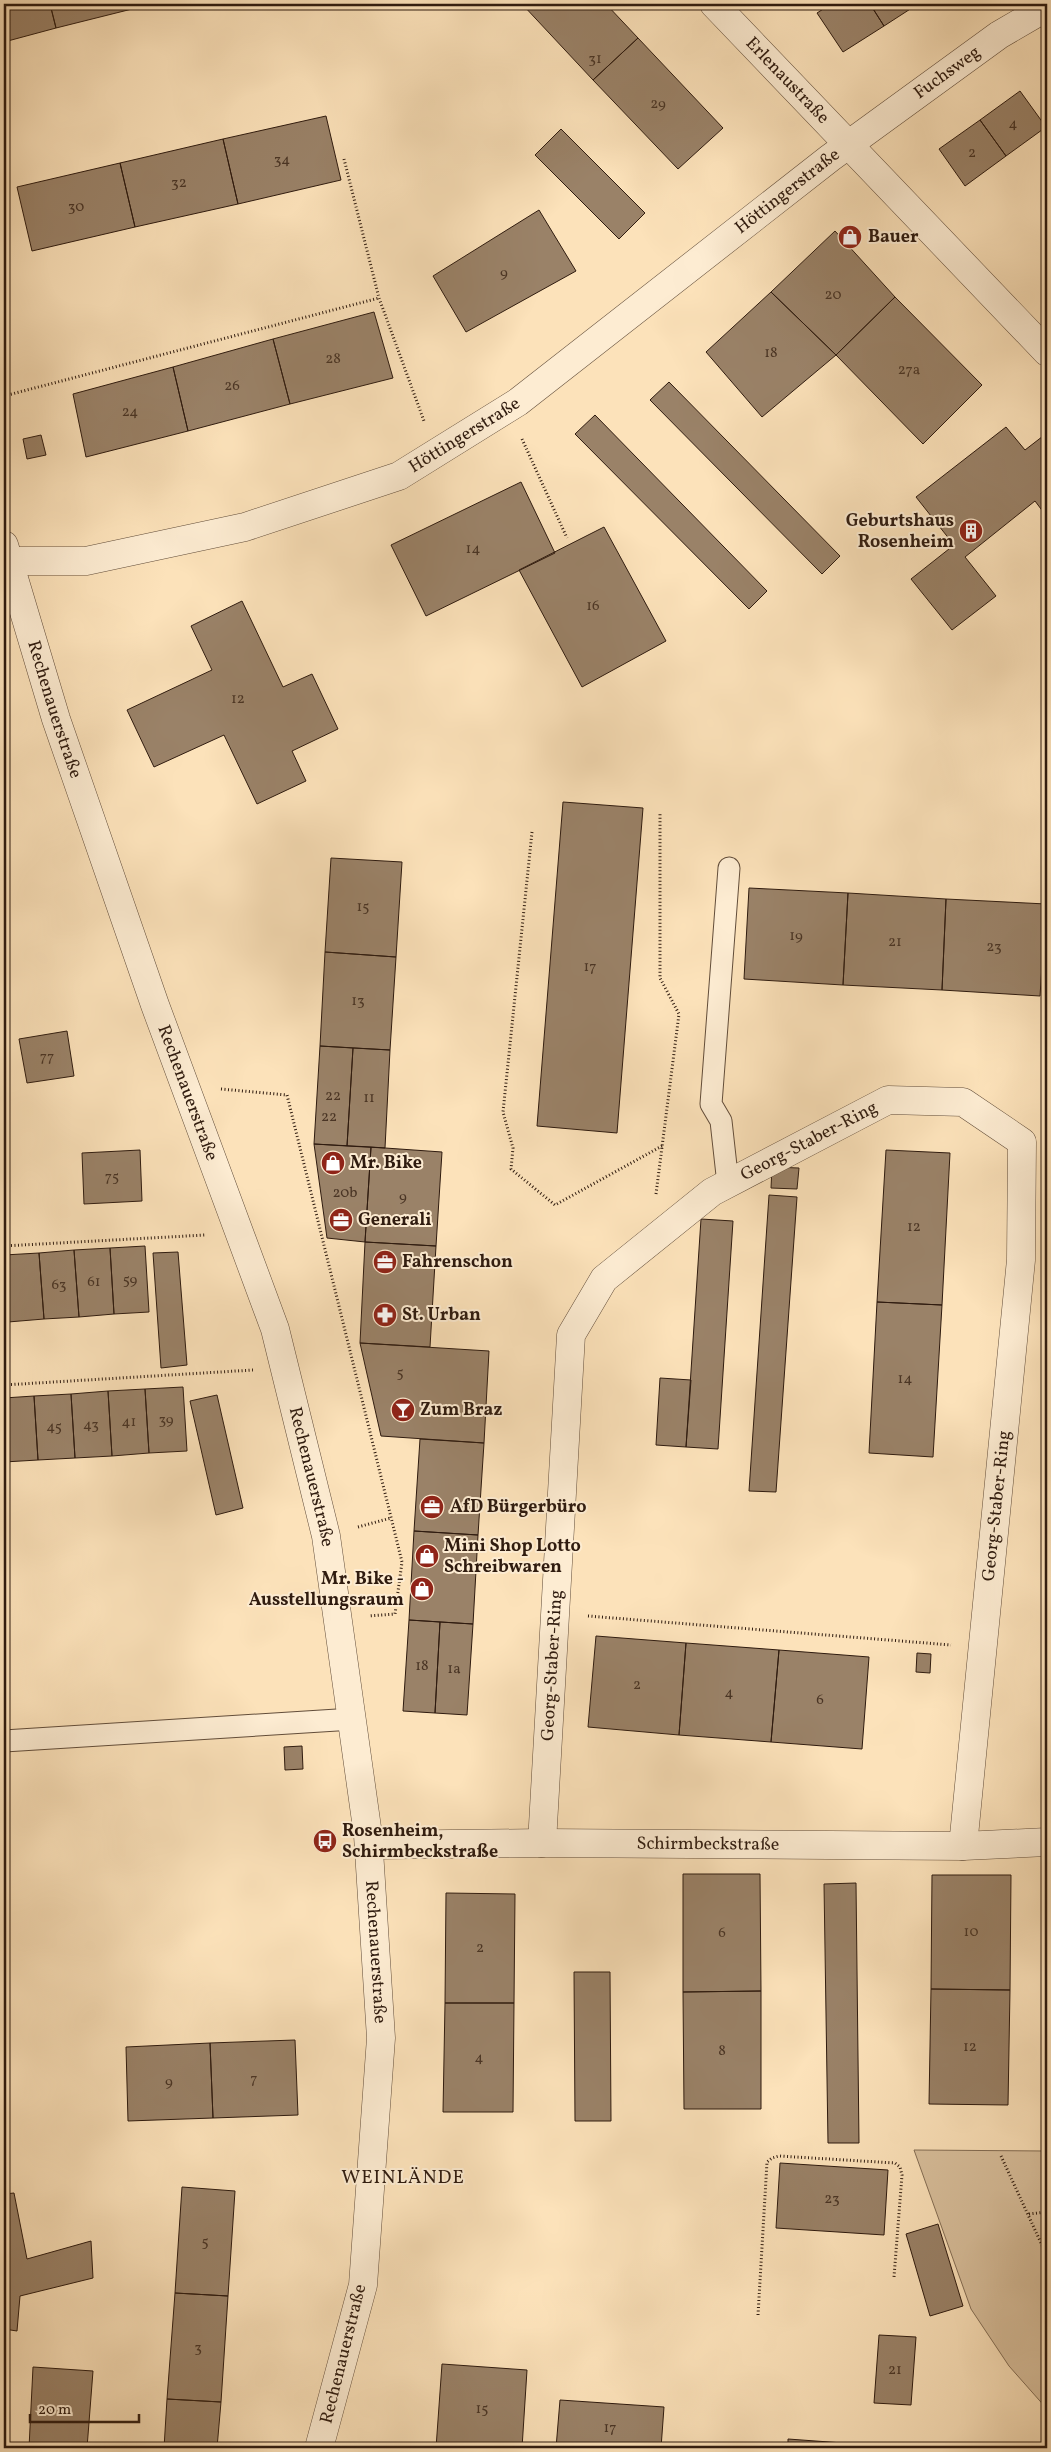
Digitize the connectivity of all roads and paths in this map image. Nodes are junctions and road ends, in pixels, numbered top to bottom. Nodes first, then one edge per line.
1 (714, 4) edge
2 (1047, 7) edge
3 (850, 144) junction
4 (344, 159) dead end
5 (379, 298) junction
6 (1047, 352) edge
7 (4, 396) edge
8 (508, 409) junction
9 (435, 453) junction
10 (567, 538) dead end
11 (5, 556) edge
12 (660, 814) dead end
13 (532, 832) dead end
14 (729, 868) dead end
15 (185, 1086) junction
16 (662, 1146) junction
17 (728, 1184) junction
18 (240, 1234) junction
19 (650, 1242) junction
20 (4, 1246) edge
21 (285, 1368) junction
22 (4, 1386) edge
23 (391, 1518) junction
24 (352, 1528) dead end
25 (555, 1614) junction
26 (339, 1620) junction
27 (983, 1647) junction
28 (353, 1719) junction
29 (4, 1741) edge
30 (1047, 1842) edge
31 (542, 1843) junction
32 (369, 1845) junction
33 (964, 1846) junction
34 (1001, 2156) dead end
35 (1047, 2212) edge
36 (1029, 2214) junction
37 (1047, 2256) edge
38 (894, 2278) dead end
39 (758, 2315) dead end
40 (319, 2448) edge

1 - 3 street, Erlenaustraße
2 - 3 street, Fuchsweg
3 - 6 street, Erlenaustraße
3 - 8 street, Höttingerstraße
4 - 5 path
5 - 7 path
5 - 9 path
8 - 9 street, Höttingerstraße
8 - 10 path
9 - 11 street, Höttingerstraße
11 - 15 street, Rechenauerstraße
12 - 16 path
13 - 16 path
14 - 17 lane
15 - 18 street, Rechenauerstraße
15 - 23 path
16 - 19 path
17 - 19 street, Georg-Staber-Ring
17 - 27 street, Georg-Staber-Ring
18 - 20 path
18 - 21 street, Rechenauerstraße
19 - 25 street, Georg-Staber-Ring
21 - 22 path
21 - 26 street, Rechenauerstraße
23 - 24 path
23 - 26 path
25 - 27 path
25 - 31 street, Georg-Staber-Ring
26 - 28 street, Rechenauerstraße
27 - 33 street, Georg-Staber-Ring
28 - 29 lane
28 - 32 street, Rechenauerstraße
30 - 33 street, Schirmbeckstraße
31 - 32 street, Schirmbeckstraße
31 - 33 street, Schirmbeckstraße
32 - 40 street, Rechenauerstraße
34 - 36 path
35 - 36 path
36 - 37 path
38 - 39 path

